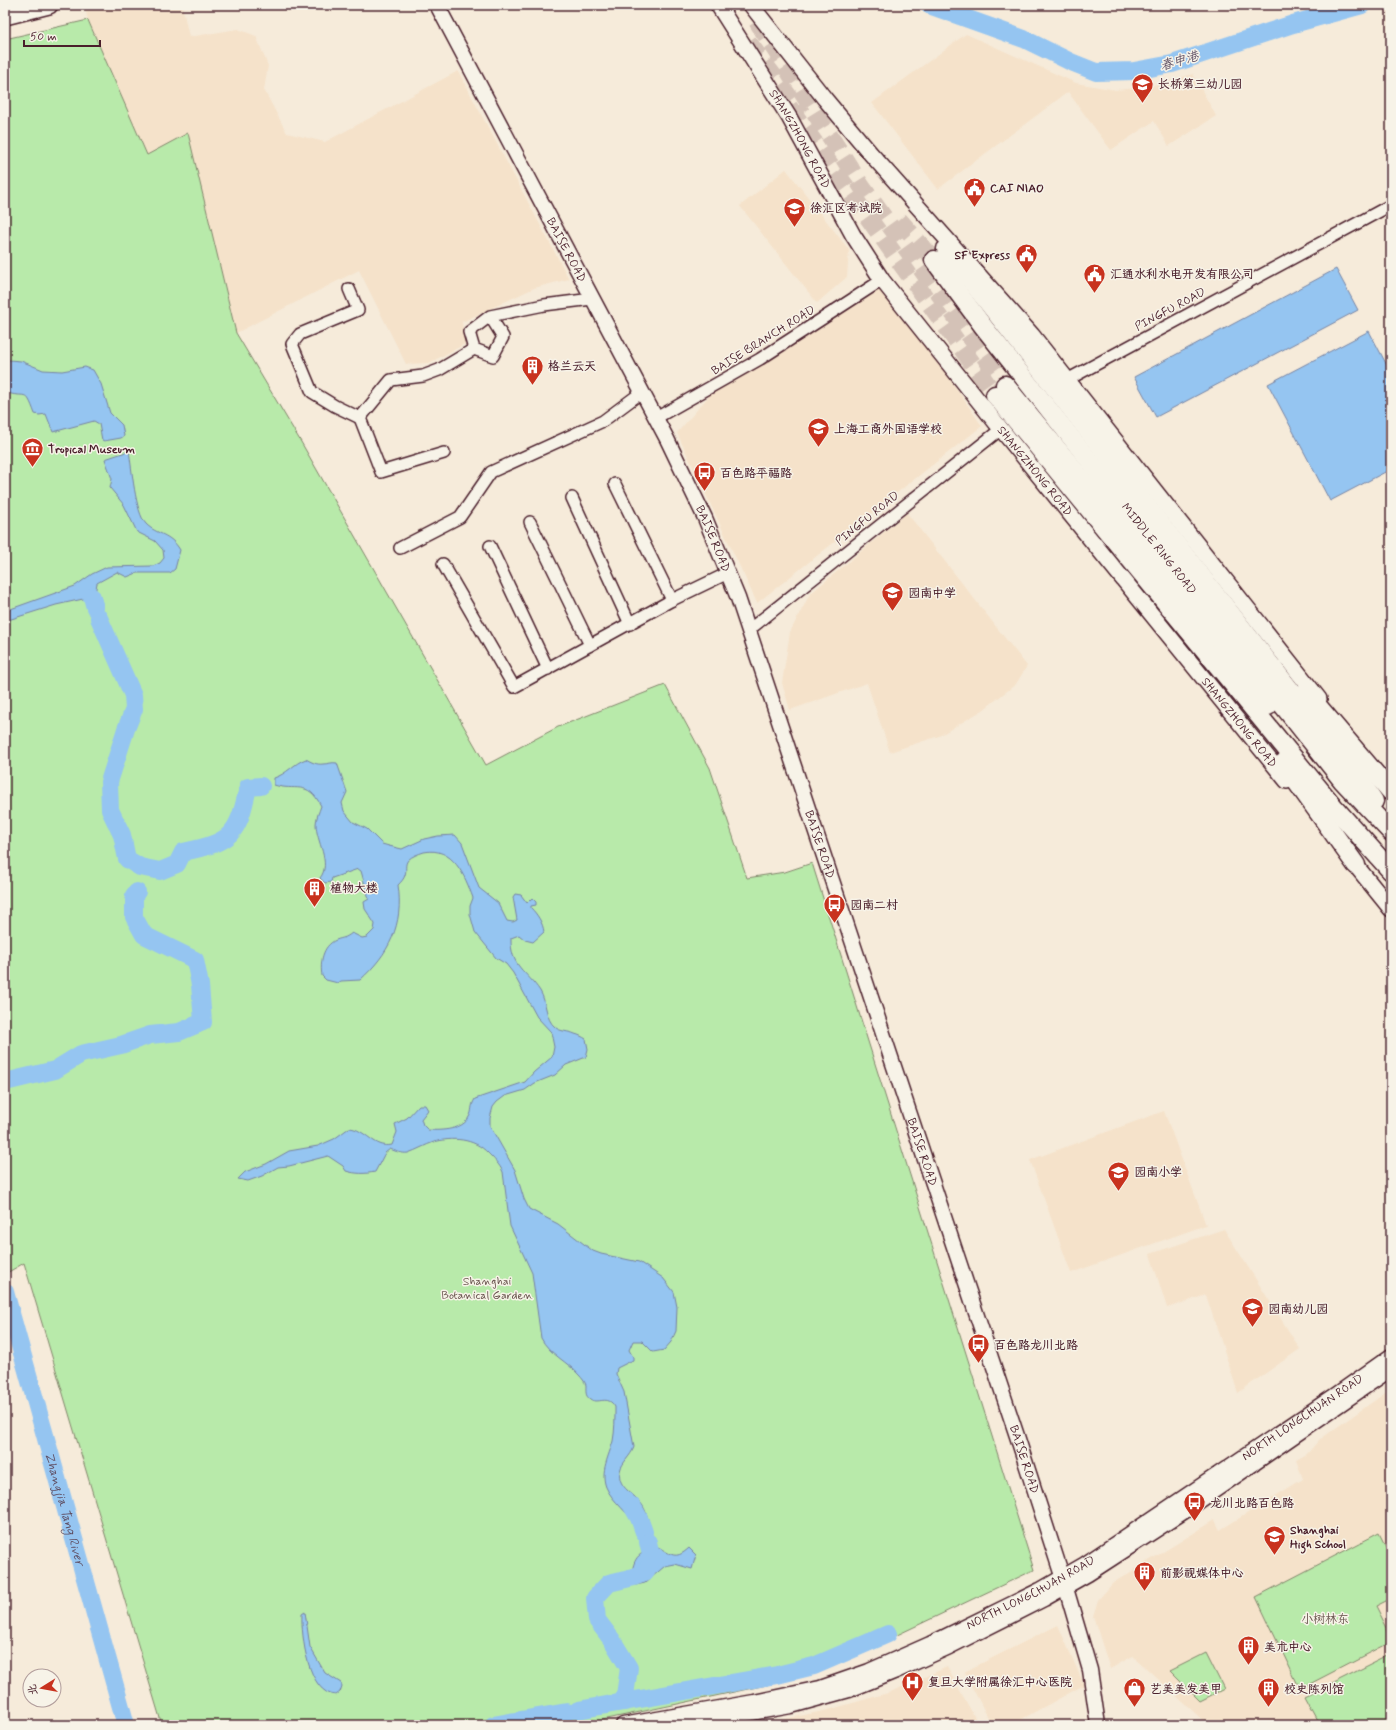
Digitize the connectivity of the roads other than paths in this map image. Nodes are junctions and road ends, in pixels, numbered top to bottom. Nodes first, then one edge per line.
1 (49, 5) edge
2 (437, 5) edge
3 (718, 5) edge
4 (751, 5) edge
5 (5, 16) edge
6 (1391, 205) edge
7 (882, 280) junction
8 (349, 289) dead end
9 (592, 299) junction
10 (490, 316) junction
11 (474, 349) junction
12 (1067, 380) junction
13 (642, 392) junction
14 (360, 418) junction
15 (656, 418) junction
16 (1000, 429) junction
17 (444, 453) dead end
18 (615, 484) dead end
19 (572, 498) dead end
20 (1140, 499) junction
21 (530, 522) dead end
22 (490, 546) dead end
23 (400, 548) dead end
24 (443, 564) dead end
25 (728, 573) junction
26 (672, 600) junction
27 (630, 624) junction
28 (750, 629) junction
29 (590, 645) junction
30 (548, 669) junction
31 (1256, 711) junction
32 (1298, 734) junction
33 (1391, 791) edge
34 (1391, 826) edge
35 (1391, 832) edge
36 (1391, 864) edge
37 (1356, 865) junction
38 (1391, 871) edge
39 (1391, 909) edge
40 (1391, 1356) edge
41 (1391, 1369) edge
42 (1064, 1582) junction
43 (623, 1725) edge
44 (685, 1725) edge
45 (1098, 1725) edge

1 - 5 main road
2 - 9 street, BAISE ROAD
3 - 7 main road, SHANGZHONG ROAD
4 - 12 main road
6 - 12 street, PINGFU ROAD
7 - 15 street, BAISE BRANCH ROAD
7 - 16 main road, SHANGZHONG ROAD
8 - 14 street
9 - 10 street
9 - 13 street, BAISE ROAD
10 - 11 street
10 - 11 street
11 - 14 street
12 - 33 main road
13 - 15 street, BAISE ROAD
13 - 23 street
14 - 17 street
15 - 25 street, BAISE ROAD
16 - 28 street, PINGFU ROAD
16 - 37 main road, SHANGZHONG ROAD
18 - 26 street
19 - 27 street
20 - 32 highway, MIDDLE RING ROAD
20 - 32 highway, MIDDLE RING ROAD
20 - 33 highway
21 - 29 street
22 - 30 street
24 - 30 street
25 - 26 street
25 - 28 street, BAISE ROAD
26 - 27 street
27 - 29 street
28 - 42 street, BAISE ROAD
29 - 30 street
31 - 32 highway, MIDDLE RING ROAD
31 - 32 highway, MIDDLE RING ROAD
31 - 37 highway
32 - 34 highway, MIDDLE RING ROAD
32 - 35 highway, MIDDLE RING ROAD
32 - 36 highway, MIDDLE RING ROAD
32 - 38 highway, MIDDLE RING ROAD
37 - 39 main road, SHANGZHONG ROAD
40 - 42 street, NORTH LONGCHUAN ROAD
41 - 42 street, NORTH LONGCHUAN ROAD
42 - 43 street, NORTH LONGCHUAN ROAD
42 - 44 street, NORTH LONGCHUAN ROAD
42 - 45 street, BAISE ROAD

